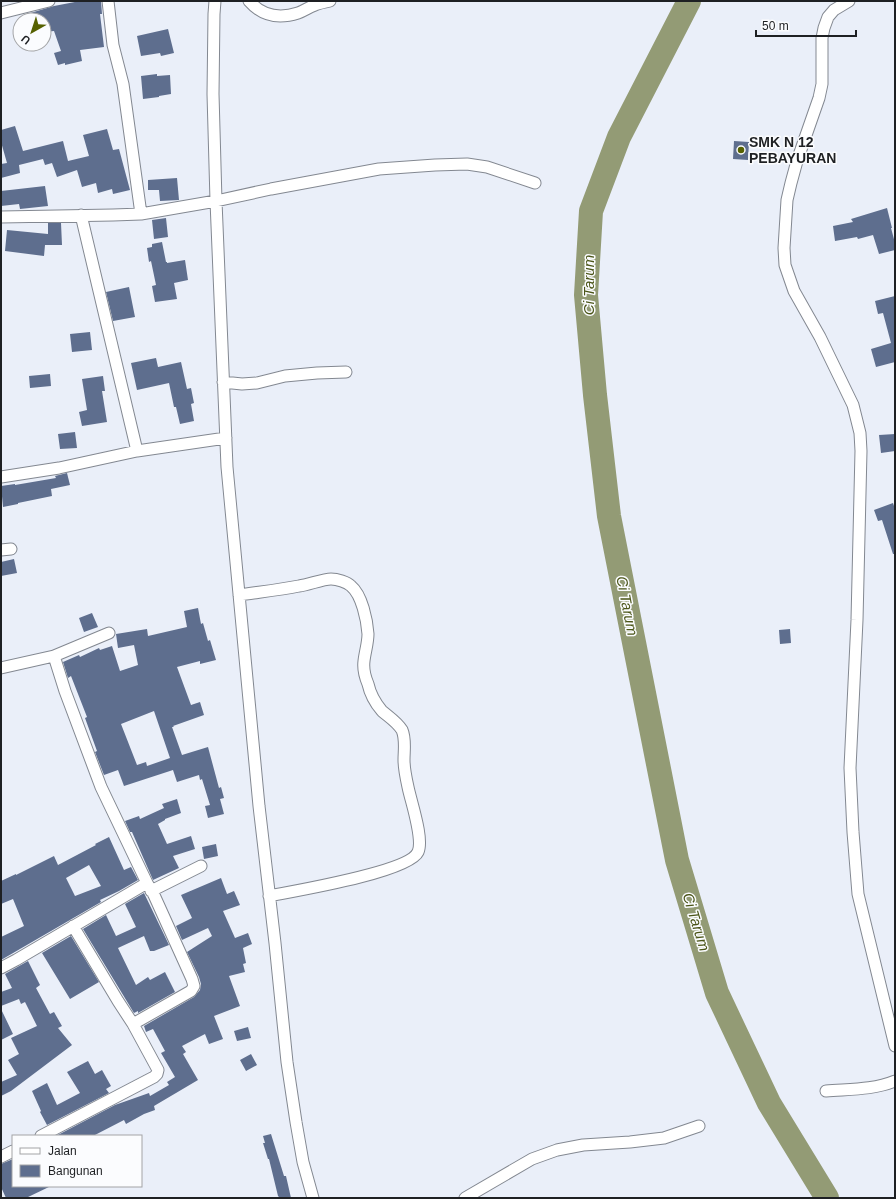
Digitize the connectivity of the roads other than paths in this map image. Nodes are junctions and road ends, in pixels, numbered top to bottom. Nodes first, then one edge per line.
1 (49, 1) edge
2 (108, 1) edge
3 (215, 1) edge
4 (249, 1) edge
5 (330, 1) edge
6 (849, 1) edge
7 (1, 13) edge
8 (535, 183) dead end
9 (216, 202) junction
10 (142, 214) junction
11 (81, 215) junction
12 (1, 217) edge
13 (346, 372) dead end
14 (223, 382) junction
15 (226, 438) junction
16 (137, 451) junction
17 (1, 477) edge
18 (239, 595) junction
19 (109, 633) dead end
20 (54, 656) junction
21 (1, 668) edge
22 (201, 866) dead end
23 (149, 887) junction
24 (269, 896) junction
25 (73, 926) junction
26 (1, 968) edge
27 (134, 1024) junction
28 (895, 1046) edge
29 (895, 1081) edge
30 (826, 1091) dead end
31 (699, 1126) dead end
32 (43, 1135) edge
33 (12, 1152) edge
34 (1, 1157) edge
35 (313, 1198) edge
36 (465, 1198) edge

1 - 7 street
2 - 10 street
3 - 9 street
4 - 5 street
6 - 28 street
8 - 9 street
9 - 10 street
9 - 14 street
10 - 11 street
11 - 12 street
11 - 16 street
13 - 14 street
14 - 15 street
15 - 16 street
15 - 18 street
16 - 17 street
18 - 24 street
18 - 24 street
19 - 20 street
20 - 21 street
20 - 23 street
22 - 23 street
23 - 25 street
23 - 27 street
24 - 35 street
25 - 26 street
25 - 27 street
27 - 32 street
29 - 30 street
31 - 36 street
33 - 34 street

